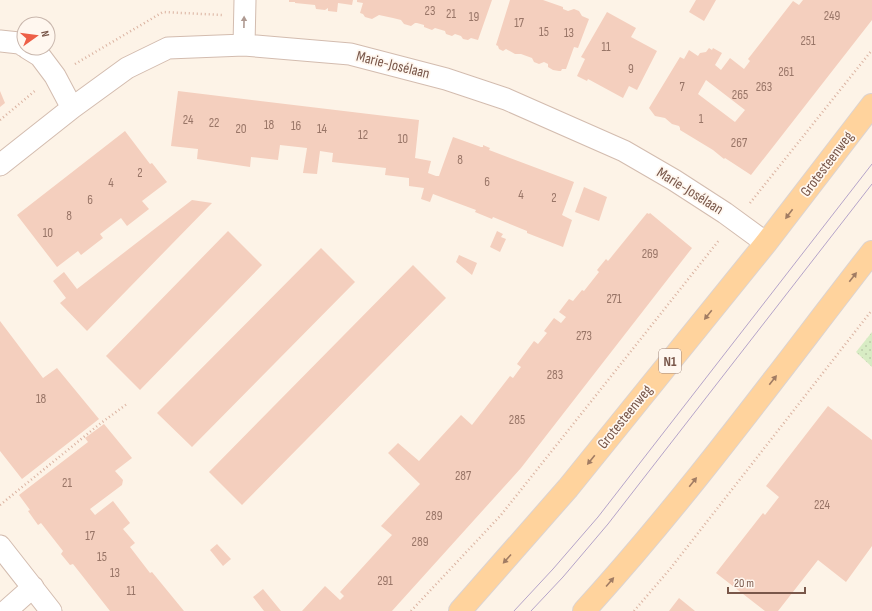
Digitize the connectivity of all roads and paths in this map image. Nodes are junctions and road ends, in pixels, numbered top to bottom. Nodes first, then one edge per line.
1 (245, 0) edge
2 (0, 41) edge
3 (16, 43) edge
4 (244, 45) junction
5 (872, 50) edge
6 (40, 56) edge
7 (872, 105) edge
8 (72, 108) junction
9 (0, 165) edge
10 (735, 220) junction
11 (766, 243) junction
12 (872, 252) edge
13 (872, 310) edge
14 (127, 404) dead end
15 (0, 505) edge
16 (0, 546) edge
17 (33, 588) junction
18 (6, 611) edge
19 (51, 611) edge
20 (411, 611) edge
21 (460, 611) edge
22 (584, 611) edge
23 (634, 611) edge

4 -> 1 street
2 - 3 street
4 - 8 street, Marie-Josélaan
4 - 10 street, Marie-Josélaan
5 - 10 path
6 - 8 street
7 -> 11 main road, Grotesteenweg / N1
8 - 9 street, Marie-Josélaan
10 - 11 street, Marie-Josélaan
10 - 20 path
11 -> 21 main road, Grotesteenweg / N1
22 -> 12 main road
13 - 23 path
14 - 15 path
16 - 17 street
17 - 18 street
17 - 19 street

